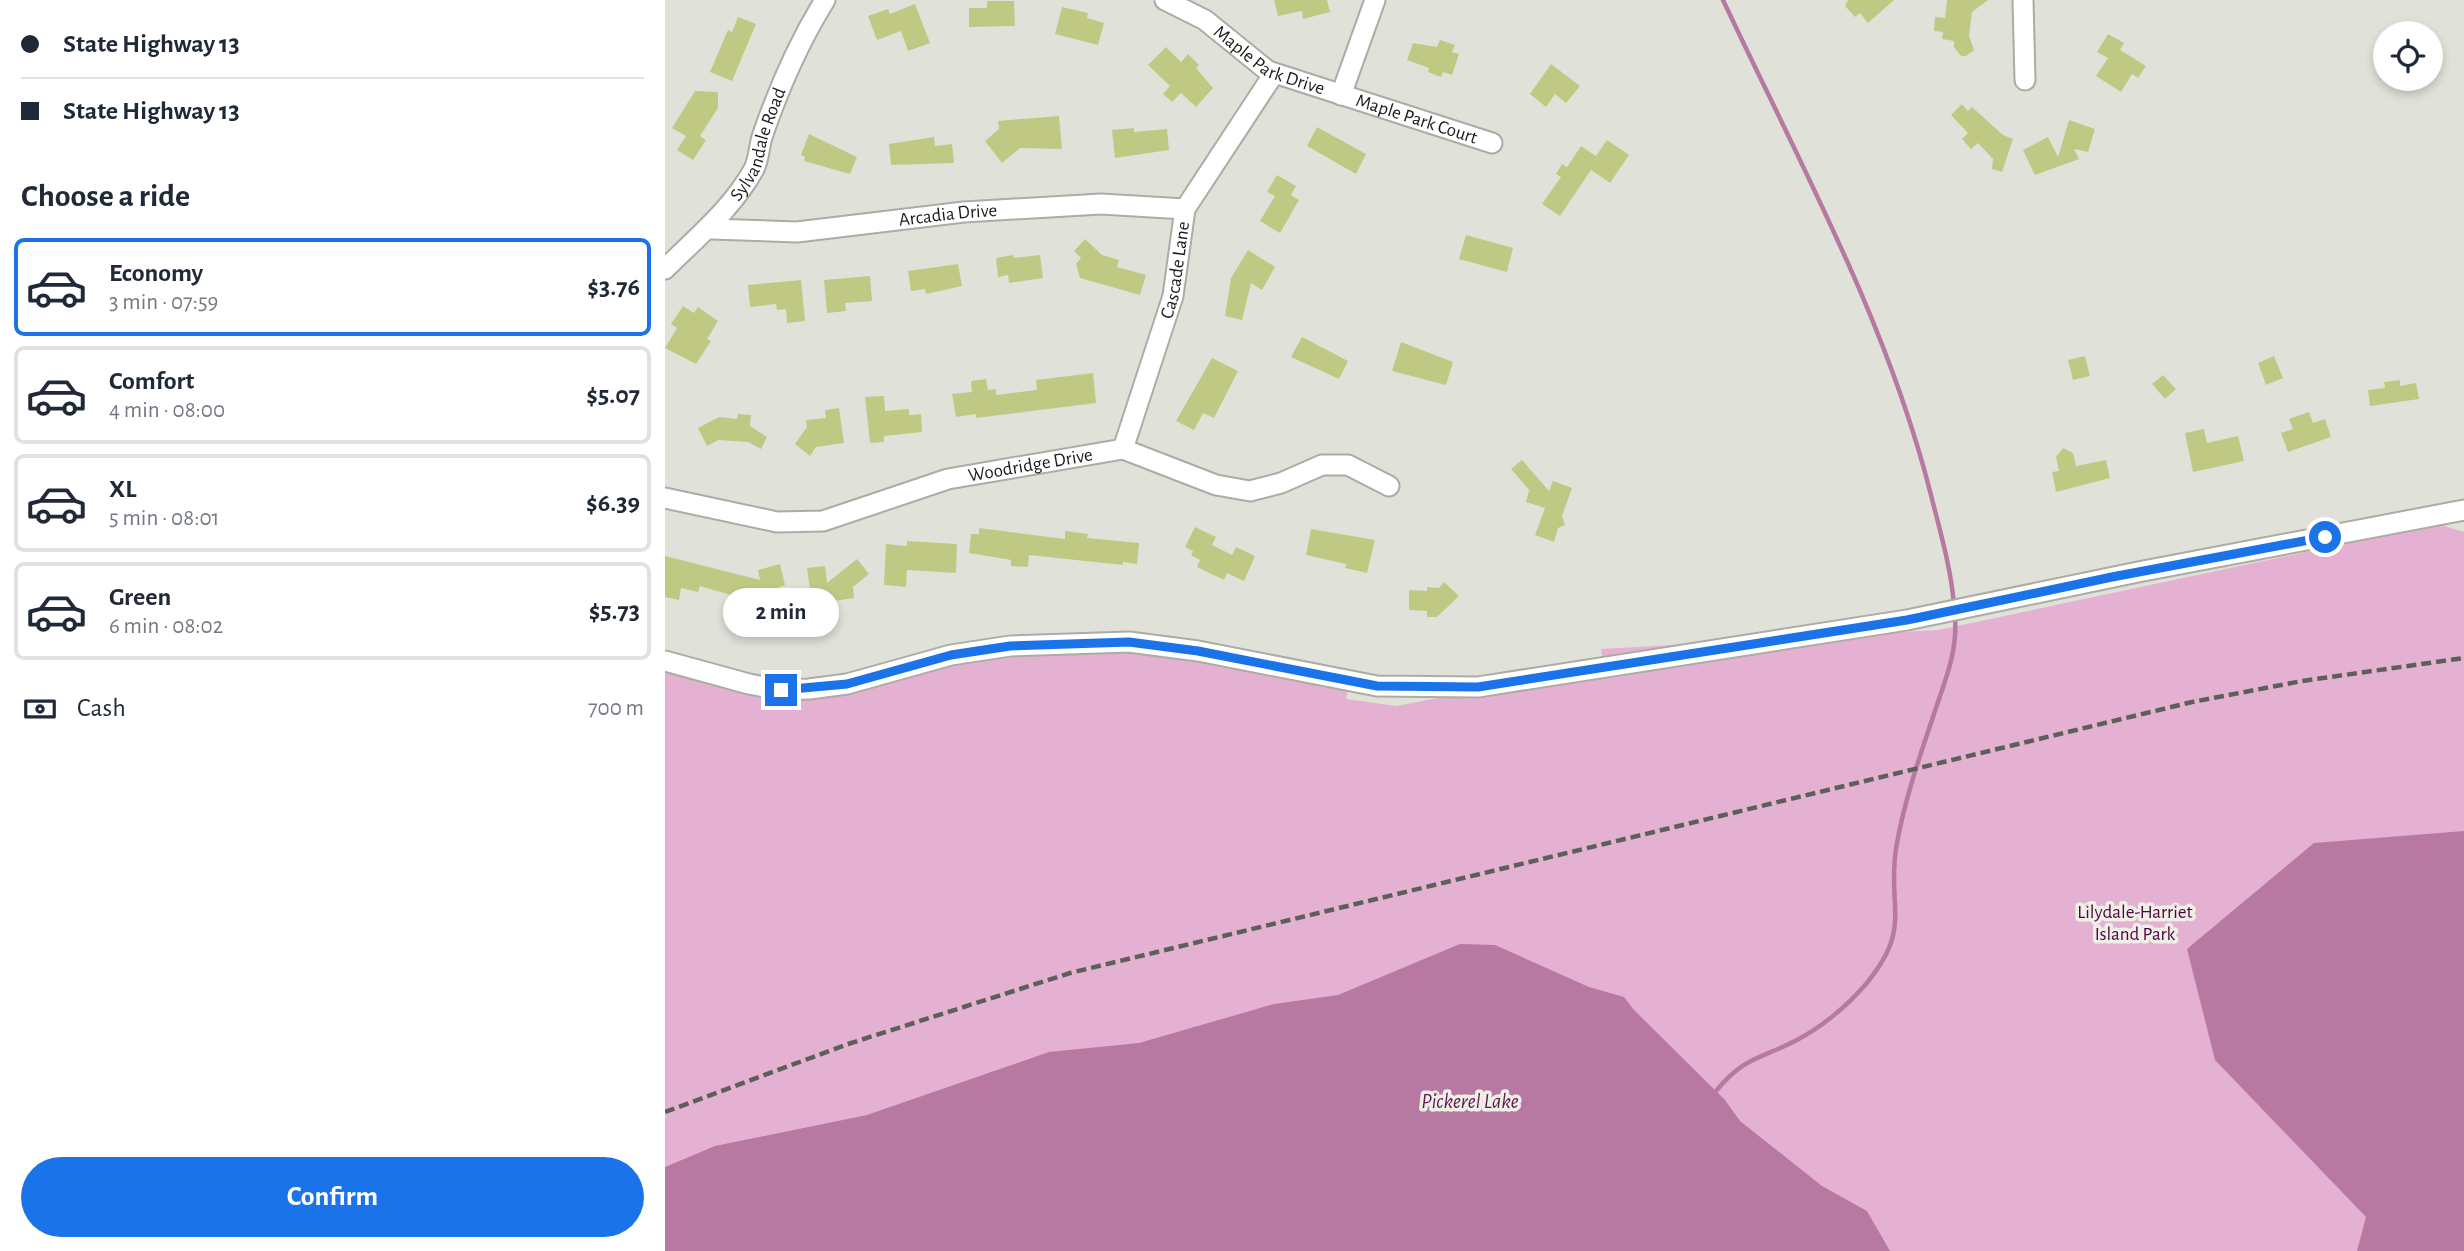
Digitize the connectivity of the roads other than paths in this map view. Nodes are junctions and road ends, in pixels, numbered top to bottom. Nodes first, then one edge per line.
1 (825, 0) edge
2 (1165, 0) edge
3 (1375, 0) edge
4 (2023, 0) edge
5 (1268, 71) junction
6 (2025, 80) dead end
7 (1341, 94) junction
8 (1492, 143) dead end
9 (1185, 208) junction
10 (711, 229) junction
11 (665, 269) edge
12 (1123, 449) junction
13 (1389, 486) dead end
14 (665, 498) edge
15 (2464, 510) edge
16 (665, 661) edge

1 - 10 street, Sylvandale Road
2 - 5 street, Maple Park Drive
3 - 7 street
4 - 6 street
5 - 7 street, Maple Park Drive
5 - 9 street, Cascade Lane
7 - 8 street, Maple Park Court
9 - 10 street, Arcadia Drive
9 - 12 street, Cascade Lane
10 - 11 street, Sylvandale Road
12 - 13 street
12 - 14 street, Woodridge Drive
15 - 16 street

